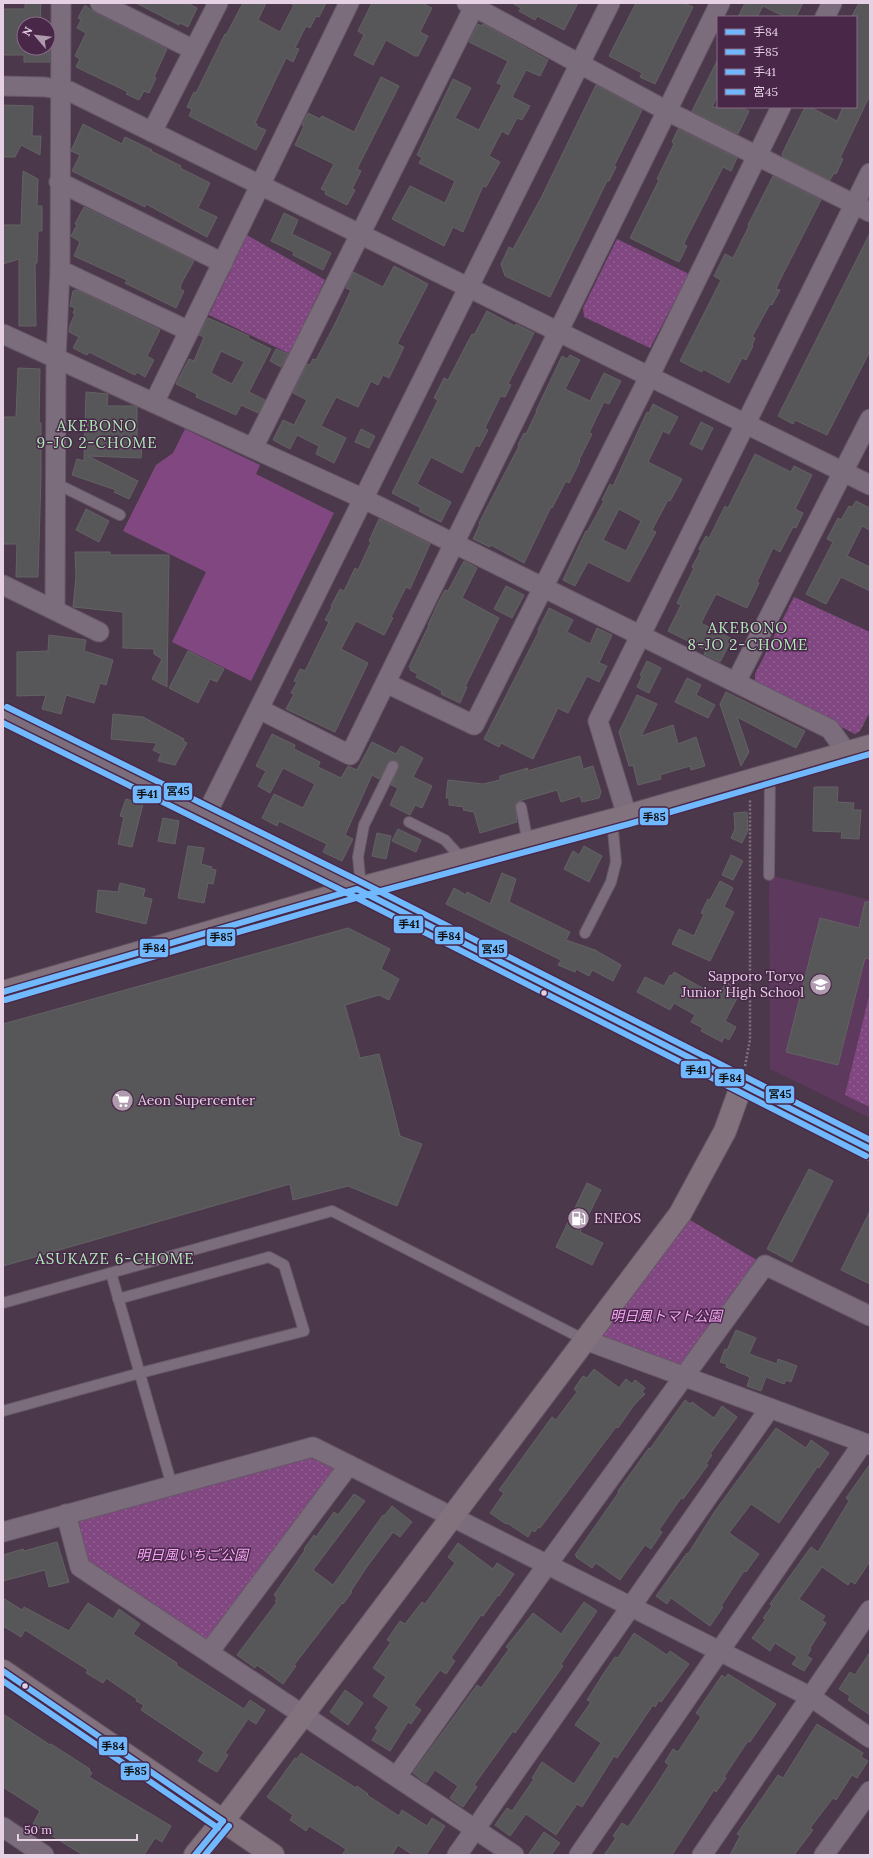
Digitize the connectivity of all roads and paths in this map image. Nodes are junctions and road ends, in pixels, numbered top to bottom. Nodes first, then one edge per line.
1 (61, 3) edge
2 (100, 3) edge
3 (218, 3) edge
4 (349, 3) edge
5 (610, 3) edge
6 (720, 3) edge
7 (832, 3) edge
8 (472, 4) edge
9 (826, 16) edge
10 (194, 50) junction
11 (580, 64) junction
12 (3, 86) edge
13 (60, 90) junction
14 (781, 108) edge
15 (667, 111) junction
16 (152, 132) junction
17 (758, 155) junction
18 (870, 174) edge
19 (59, 182) junction
20 (261, 186) junction
21 (862, 208) edge
22 (361, 235) junction
23 (222, 263) junction
24 (60, 270) junction
25 (469, 288) junction
26 (189, 331) junction
27 (558, 332) junction
28 (3, 334) edge
29 (56, 358) junction
30 (649, 377) junction
31 (154, 402) junction
32 (870, 419) edge
33 (746, 425) junction
34 (253, 448) junction
35 (843, 472) junction
36 (56, 483) junction
37 (870, 485) edge
38 (364, 499) junction
39 (120, 515) dead end
40 (454, 544) junction
41 (3, 585) edge
42 (543, 587) junction
43 (55, 610) junction
44 (98, 632) dead end
45 (641, 636) junction
46 (736, 682) junction
47 (386, 683) junction
48 (259, 709) junction
49 (3, 714) edge
50 (870, 746) edge
51 (847, 753) junction
52 (393, 766) dead end
53 (760, 778) junction
54 (521, 807) dead end
55 (206, 815) junction
56 (619, 818) junction
57 (409, 822) dead end
58 (528, 842) junction
59 (463, 860) junction
60 (769, 875) dead end
61 (359, 888) junction
62 (585, 933) dead end
63 (3, 992) edge
64 (742, 1084) junction
65 (870, 1149) edge
66 (111, 1273) junction
67 (118, 1299) junction
68 (3, 1303) edge
69 (870, 1316) edge
70 (585, 1340) junction
71 (140, 1373) junction
72 (683, 1376) junction
73 (770, 1408) junction
74 (3, 1411) edge
75 (867, 1444) edge
76 (349, 1465) junction
77 (172, 1486) junction
78 (66, 1514) junction
79 (452, 1517) junction
80 (3, 1532) edge
81 (547, 1565) junction
82 (631, 1607) junction
83 (870, 1610) edge
84 (209, 1652) junction
85 (721, 1652) junction
86 (3, 1671) edge
87 (811, 1697) junction
88 (303, 1714) junction
89 (870, 1738) edge
90 (397, 1776) junction
91 (870, 1791) edge
92 (223, 1821) junction
93 (3, 1828) edge
94 (475, 1829) junction
95 (44, 1855) edge
96 (195, 1855) edge
97 (273, 1855) edge
98 (457, 1855) edge
99 (514, 1855) edge
100 (579, 1855) edge
101 (702, 1855) edge
102 (824, 1855) edge

1 - 13 street
2 - 10 street
3 - 10 street
4 - 20 street
5 - 11 street
6 - 15 street
7 - 9 street
8 - 11 street
8 - 22 street
10 - 16 street
11 - 15 street
11 - 25 street
12 - 13 street
13 - 16 street
13 - 19 street
14 - 17 street
15 - 17 street
15 - 27 street
16 - 20 street
17 - 21 street
17 - 30 street
18 - 21 street
19 - 23 street
19 - 24 street
20 - 22 street
20 - 23 street
21 - 33 street
22 - 25 street
22 - 34 street
23 - 26 street
24 - 26 street
24 - 29 street
25 - 27 street
25 - 38 street
26 - 31 street
27 - 30 street
27 - 40 street
28 - 29 street
29 - 31 street
29 - 36 street
30 - 33 street
30 - 42 street
31 - 34 street
32 - 35 street
33 - 35 street
33 - 45 street
34 - 38 street
35 - 37 street
35 - 46 street
36 - 39 lane
36 - 43 street
38 - 40 street
38 - 48 street
40 - 42 street
40 - 47 street
41 - 43 street
42 - 45 street
42 - 47 street
43 - 44 street
45 - 46 street
45 - 56 street
46 - 51 street
47 - 48 street
48 - 55 street
49 - 55 street
50 - 51 street
51 - 53 street
52 - 61 lane
53 - 56 street
53 - 60 lane
53 - 64 path
54 - 58 lane
55 - 61 street
56 - 58 street
56 - 62 lane
57 - 59 lane
58 - 59 street
59 - 61 street
61 - 63 street
61 - 64 street
64 - 65 street
64 - 70 street
66 - 67 lane
66 - 68 lane
66 - 70 lane
67 - 71 lane
67 - 71 lane
69 - 72 street
70 - 72 street
70 - 79 street
71 - 74 lane
71 - 77 lane
72 - 73 street
72 - 81 street
73 - 75 street
73 - 82 street
75 - 85 street
76 - 77 street
76 - 79 street
76 - 84 street
77 - 78 street
78 - 80 street
78 - 84 street
79 - 81 street
79 - 88 street
81 - 82 street
81 - 90 street
82 - 85 street
82 - 94 street
83 - 87 street
84 - 88 street
85 - 87 street
85 - 100 street
86 - 92 street
87 - 89 street
87 - 101 street
88 - 90 street
88 - 92 street
90 - 94 street
91 - 102 street
92 - 96 street
92 - 97 street
93 - 95 street
94 - 98 street
94 - 99 street

